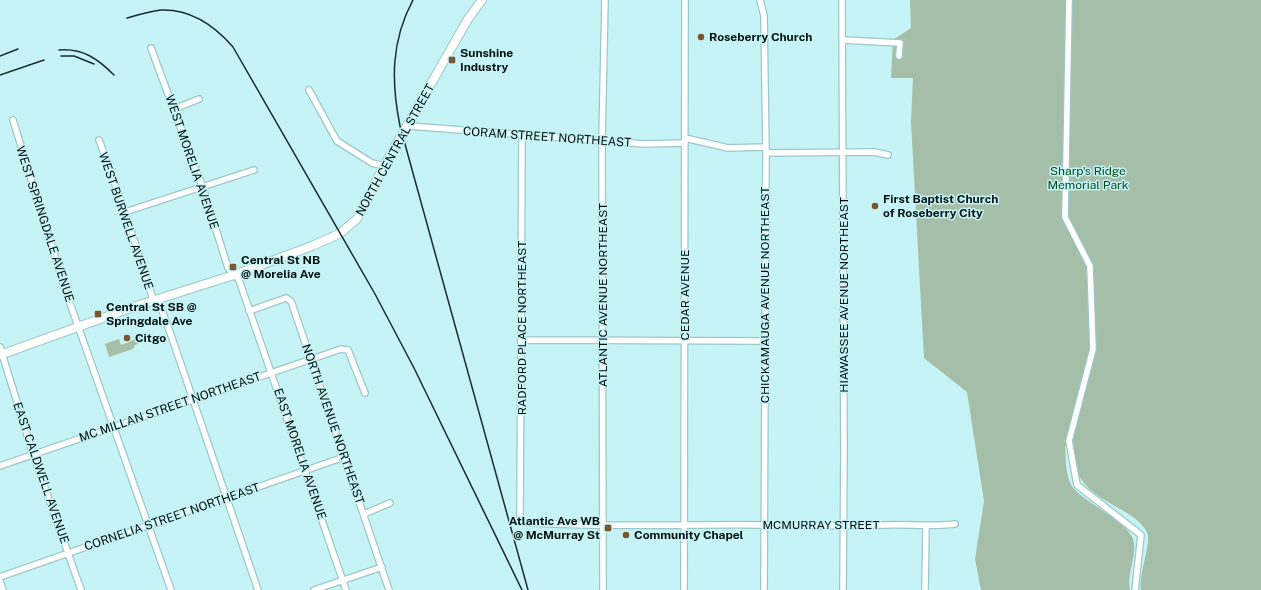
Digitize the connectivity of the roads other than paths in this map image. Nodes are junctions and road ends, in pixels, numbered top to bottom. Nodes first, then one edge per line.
1 (482, 0) edge
2 (604, 0) edge
3 (685, 0) edge
4 (760, 0) edge
5 (842, 0) edge
6 (1069, 0) edge
7 (842, 40) junction
8 (151, 48) dead end
9 (899, 56) dead end
10 (309, 90) dead end
11 (199, 100) dead end
12 (174, 109) junction
13 (13, 120) dead end
14 (409, 126) junction
15 (522, 134) junction
16 (99, 140) dead end
17 (602, 140) junction
18 (684, 140) junction
19 (766, 150) junction
20 (843, 153) junction
21 (888, 155) dead end
22 (384, 166) junction
23 (254, 170) dead end
24 (202, 188) junction
25 (125, 212) junction
26 (234, 275) junction
27 (156, 301) junction
28 (249, 311) junction
29 (79, 327) junction
30 (522, 340) junction
31 (604, 340) junction
32 (685, 341) junction
33 (765, 341) junction
34 (1, 352) edge
35 (311, 358) junction
36 (271, 373) junction
37 (365, 393) dead end
38 (193, 399) junction
39 (114, 427) junction
40 (33, 454) junction
41 (344, 457) junction
42 (0, 466) edge
43 (306, 471) junction
44 (227, 498) junction
45 (390, 503) dead end
46 (364, 514) junction
47 (520, 522) joint
48 (954, 524) dead end
49 (603, 525) junction
50 (684, 525) junction
51 (764, 525) junction
52 (148, 526) junction
53 (926, 526) junction
54 (844, 527) junction
55 (68, 554) junction
56 (382, 567) junction
57 (0, 577) edge
58 (343, 580) junction
59 (0, 581) edge
60 (3, 590) edge
61 (81, 590) edge
62 (171, 590) edge
63 (258, 590) edge
64 (314, 590) edge
65 (346, 590) edge
66 (389, 590) edge
67 (603, 590) edge
68 (684, 590) edge
69 (764, 590) edge
70 (843, 590) edge
71 (925, 590) edge
72 (1135, 590) edge

1 - 14 main road, NORTH CENTRAL STREET
2 - 17 street, ATLANTIC AVENUE NORTHEAST
3 - 18 street, CEDAR AVENUE
4 - 19 street, CHICKAMAUGA AVENUE NORTHEAST
5 - 7 street, HIAWASSEE AVENUE NORTHEAST
6 - 72 street
7 - 9 street
7 - 20 street, HIAWASSEE AVENUE NORTHEAST
8 - 12 street, WEST MORELIA AVENUE
10 - 22 street
11 - 12 street
12 - 24 street, WEST MORELIA AVENUE
13 - 29 street, WEST SPRINGDALE AVENUE
14 - 15 street, CORAM STREET NORTHEAST
14 - 22 main road, NORTH CENTRAL STREET
15 - 17 street, CORAM STREET NORTHEAST
15 - 30 street, RADFORD PLACE NORTHEAST
16 - 25 street, WEST BURWELL AVENUE
17 - 18 street, CORAM STREET NORTHEAST
17 - 31 street, ATLANTIC AVENUE NORTHEAST
18 - 19 street, CORAM STREET NORTHEAST
18 - 32 street, CEDAR AVENUE
19 - 20 street, CORAM STREET NORTHEAST
19 - 33 street, CHICKAMAUGA AVENUE NORTHEAST
20 - 21 street, CORAM STREET NORTHEAST
20 - 54 street, HIAWASSEE AVENUE NORTHEAST
22 - 26 main road, NORTH CENTRAL STREET
23 - 24 street
24 - 25 street
24 - 26 street, WEST MORELIA AVENUE
25 - 27 street, WEST BURWELL AVENUE
26 - 27 main road, NORTH CENTRAL STREET
26 - 28 street, EAST MORELIA AVENUE
27 - 29 main road, NORTH CENTRAL STREET
27 - 38 street, WEST BURWELL AVENUE
28 - 35 street, NORTH AVENUE NORTHEAST
28 - 36 street, EAST MORELIA AVENUE
29 - 34 main road, NORTH CENTRAL STREET
29 - 39 street, WEST SPRINGDALE AVENUE
30 - 31 street
30 - 47 street, RADFORD PLACE NORTHEAST
31 - 32 street
31 - 49 street, ATLANTIC AVENUE NORTHEAST
32 - 33 street
32 - 50 street, CEDAR AVENUE
33 - 51 street, CHICKAMAUGA AVENUE NORTHEAST
34 - 40 street, EAST CALDWELL AVENUE
35 - 36 street, MC MILLAN STREET NORTHEAST
35 - 37 street, MC MILLAN STREET NORTHEAST
35 - 41 street, NORTH AVENUE NORTHEAST
36 - 38 street, MC MILLAN STREET NORTHEAST
36 - 43 street, EAST MORELIA AVENUE
38 - 39 street, MC MILLAN STREET NORTHEAST
38 - 44 street, WEST BURWELL AVENUE
39 - 40 street, MC MILLAN STREET NORTHEAST
39 - 52 street, WEST SPRINGDALE AVENUE
40 - 42 street, MC MILLAN STREET NORTHEAST
40 - 55 street, EAST CALDWELL AVENUE
41 - 43 street, CORNELIA STREET NORTHEAST
41 - 46 street, NORTH AVENUE NORTHEAST
43 - 44 street, CORNELIA STREET NORTHEAST
43 - 58 street, EAST MORELIA AVENUE
44 - 52 street, CORNELIA STREET NORTHEAST
44 - 63 street, WEST BURWELL AVENUE
45 - 46 street
46 - 56 street, NORTH AVENUE NORTHEAST
47 - 49 street, MCMURRAY STREET
48 - 53 street, MCMURRAY STREET
49 - 50 street, MCMURRAY STREET
49 - 67 street, ATLANTIC AVENUE NORTHEAST
50 - 51 street, MCMURRAY STREET
50 - 68 street, CEDAR AVENUE
51 - 54 street, MCMURRAY STREET
51 - 69 street, CHICKAMAUGA AVENUE NORTHEAST
52 - 55 street, CORNELIA STREET NORTHEAST
52 - 62 street, WEST SPRINGDALE AVENUE
53 - 54 street, MCMURRAY STREET
53 - 71 street
54 - 70 street, HIAWASSEE AVENUE NORTHEAST
55 - 57 street, CORNELIA STREET NORTHEAST
55 - 61 street, EAST CALDWELL AVENUE
56 - 58 street
56 - 66 street, NORTH AVENUE NORTHEAST
58 - 64 street
58 - 65 street, EAST MORELIA AVENUE
59 - 60 street

